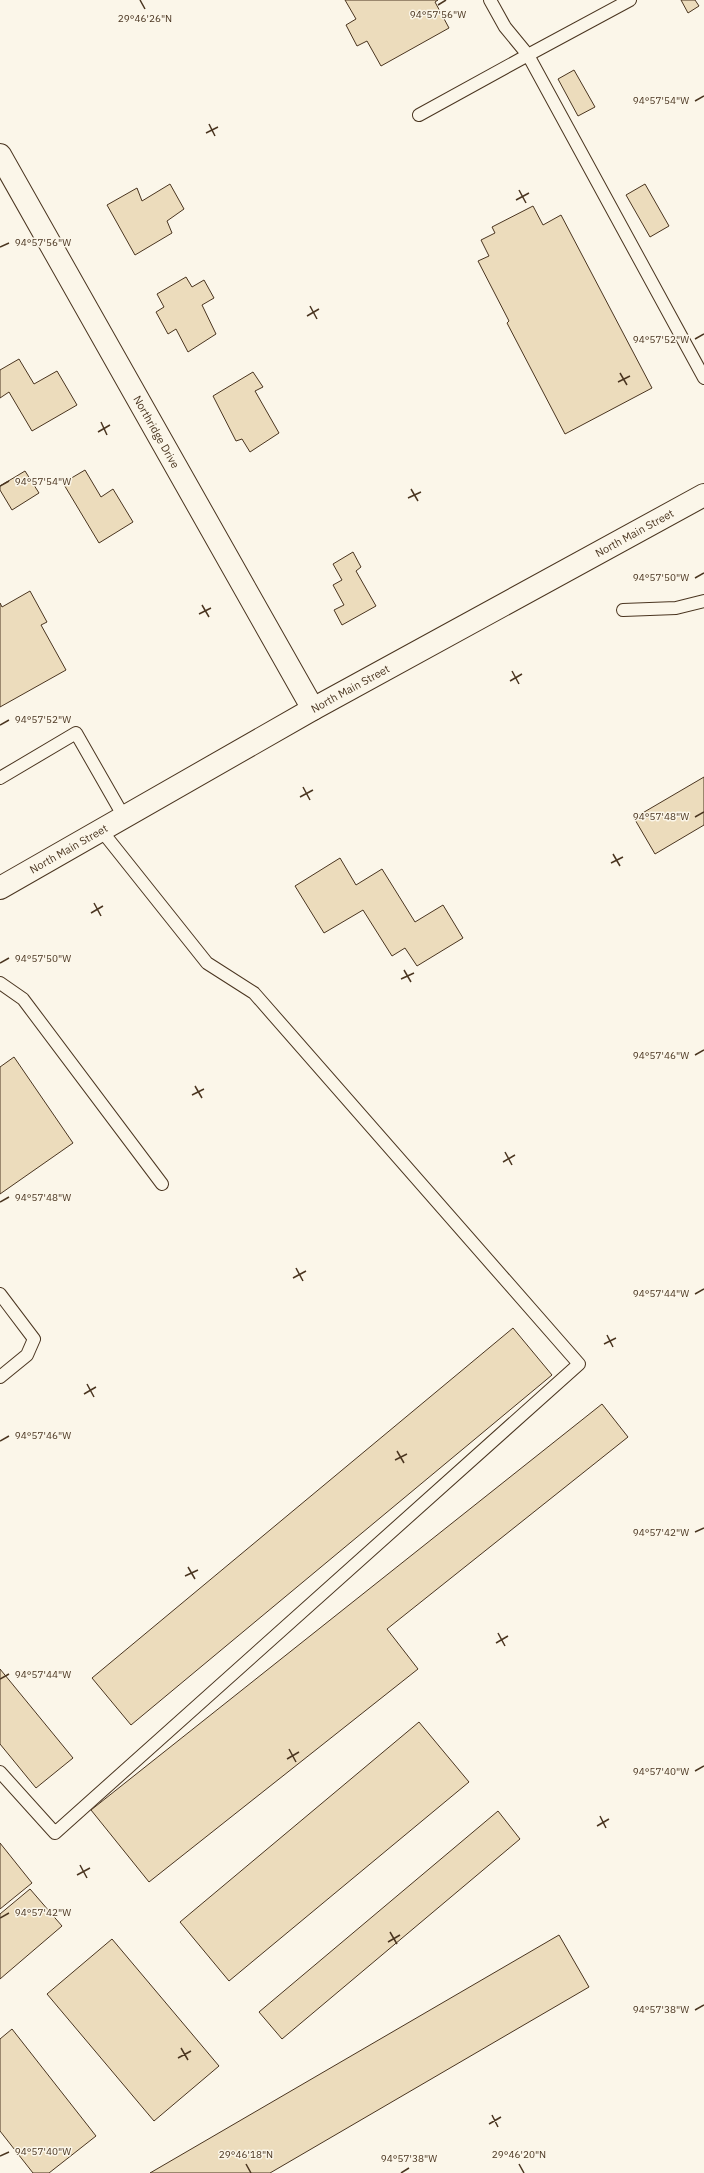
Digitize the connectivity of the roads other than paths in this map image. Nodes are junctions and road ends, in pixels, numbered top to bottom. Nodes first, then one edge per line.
1 (490, 0) edge
2 (630, 0) edge
3 (528, 55) junction
4 (419, 114) dead end
5 (0, 155) edge
6 (704, 378) edge
7 (704, 495) edge
8 (704, 601) edge
9 (624, 610) dead end
10 (313, 709) junction
11 (0, 778) edge
12 (124, 817) junction
13 (101, 830) junction
14 (0, 888) edge
15 (0, 983) edge
16 (162, 1184) dead end
17 (0, 1294) edge
18 (0, 1376) edge
19 (0, 1772) edge

1 - 3 lane
2 - 3 lane
3 - 4 lane
3 - 6 lane
5 - 10 main road, Northridge Drive
7 - 10 main road, North Main Street
8 - 9 lane
10 - 12 main road, North Main Street
11 - 12 lane
12 - 13 main road, North Main Street
13 - 14 main road, North Main Street
13 - 19 lane
15 - 16 lane
17 - 18 lane

